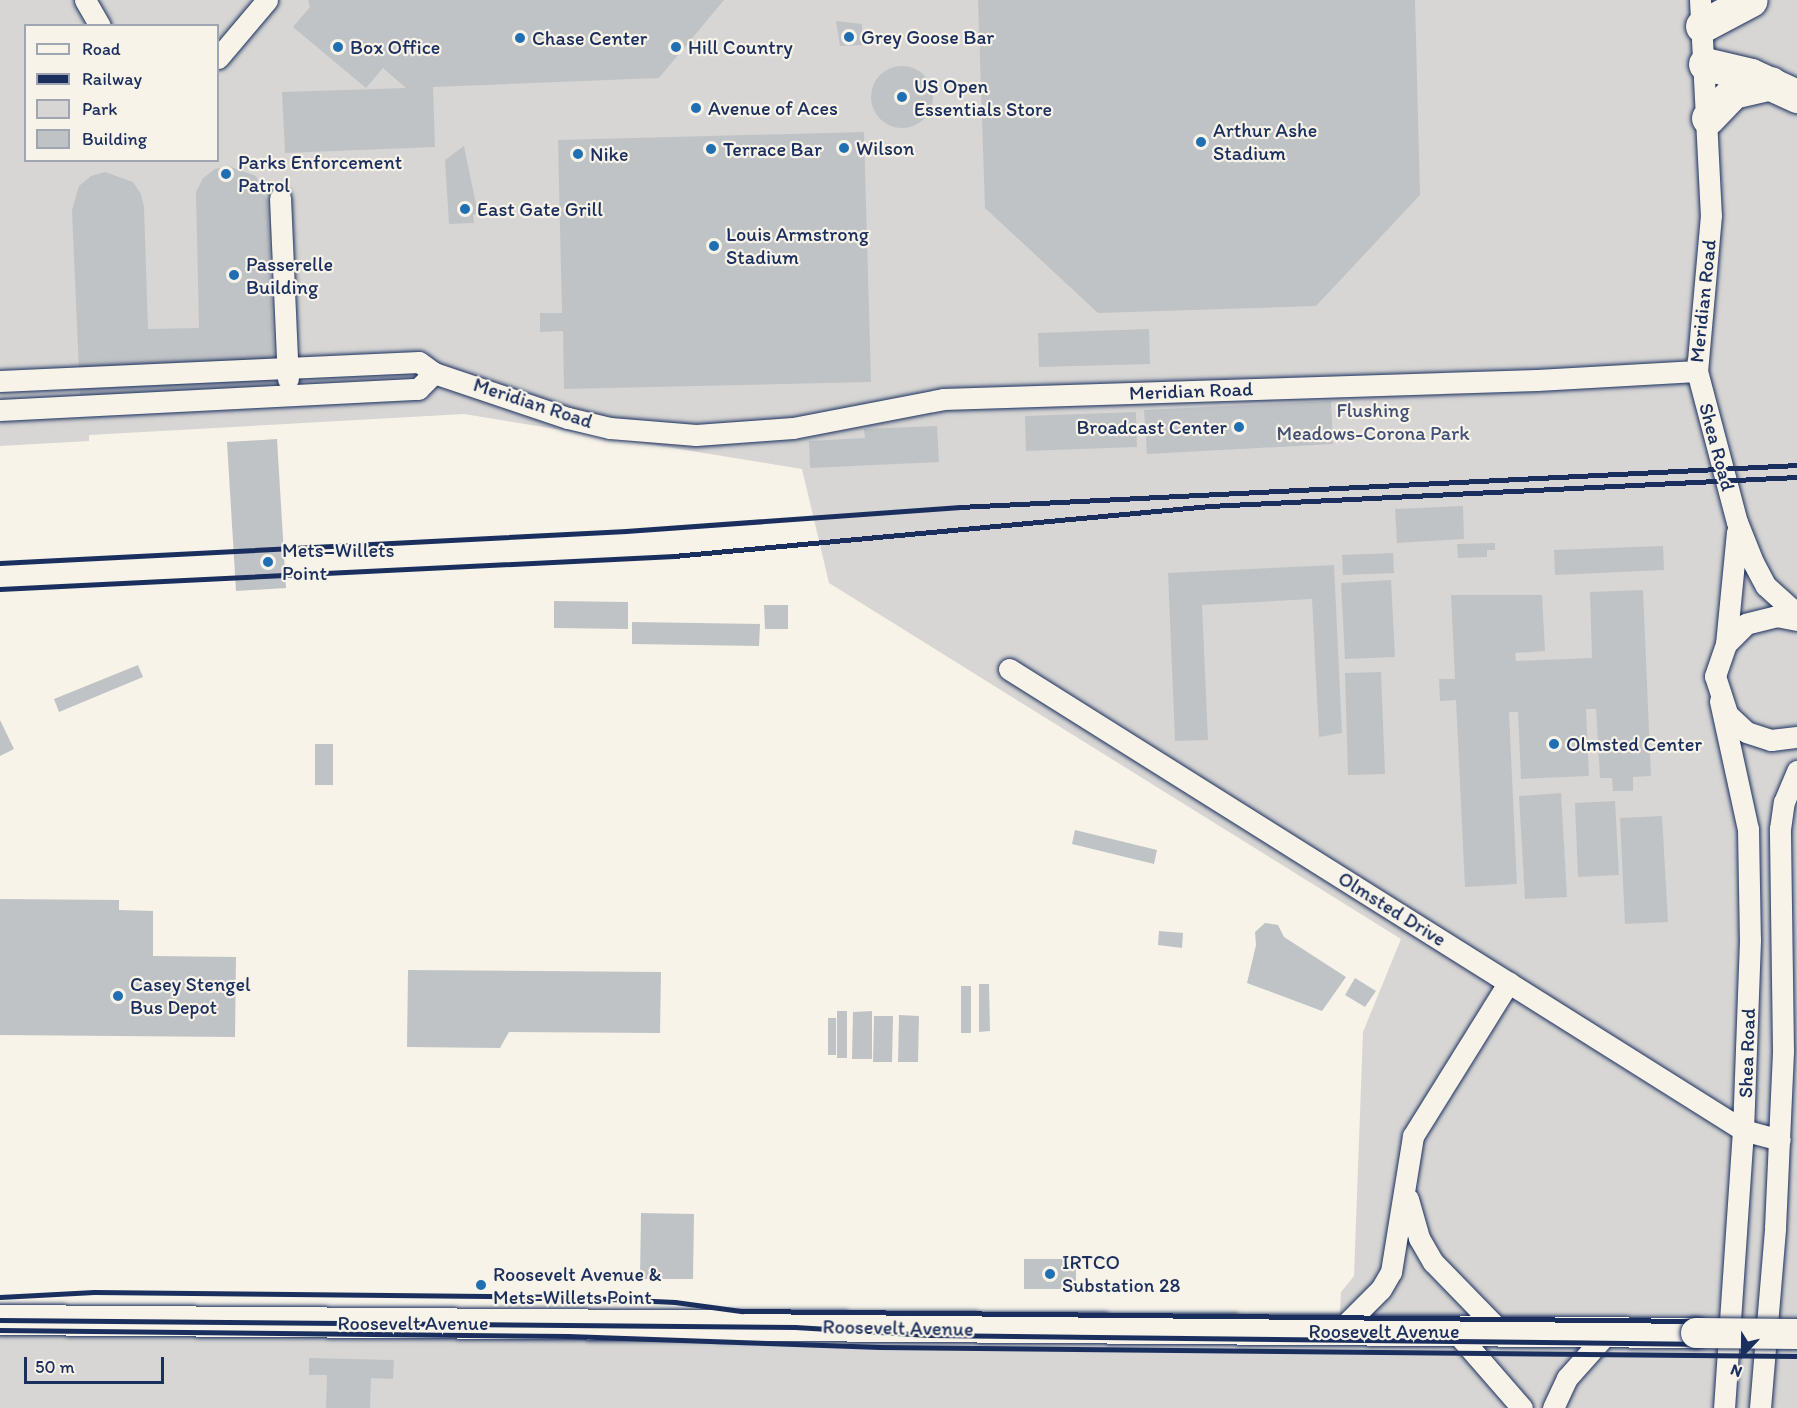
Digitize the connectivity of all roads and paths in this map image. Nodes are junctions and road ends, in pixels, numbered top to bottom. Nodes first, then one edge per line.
1 (85, 0) edge
2 (267, 0) edge
3 (1751, 0) edge
4 (1701, 13) edge
5 (99, 24) edge
6 (219, 57) edge
7 (1705, 64) junction
8 (1784, 89) edge
9 (1708, 118) junction
10 (280, 198) dead end
11 (287, 368) junction
12 (1697, 371) junction
13 (434, 373) junction
14 (0, 381) edge
15 (288, 395) junction
16 (0, 410) edge
17 (1737, 522) junction
18 (1797, 614) edge
19 (1797, 620) edge
20 (1726, 644) junction
21 (1008, 669) dead end
22 (1720, 701) junction
23 (1797, 737) edge
24 (1797, 771) edge
25 (1509, 982) junction
26 (1743, 1130) junction
27 (1780, 1140) junction
28 (1405, 1187) junction
29 (0, 1320) edge
30 (1339, 1331) junction
31 (1455, 1331) junction
32 (1500, 1331) junction
33 (1608, 1332) junction
34 (1797, 1334) edge
35 (1522, 1408) edge
36 (1553, 1408) edge
37 (1724, 1408) edge
38 (1760, 1408) edge

1 - 5 street
2 - 6 street
3 - 4 highway
4 - 7 street, Meridian Road
7 - 8 highway
7 - 9 street, Meridian Road
8 - 9 highway
9 - 12 street, Meridian Road
10 - 11 street
11 - 13 street, Meridian Road
11 - 14 street, Meridian Road
11 - 15 street
12 - 13 street, Meridian Road
12 - 17 street, Shea Road
13 - 15 street
15 - 16 street
17 - 18 street, Shea Road
17 - 20 street, Shea Road
19 - 20 street
20 - 22 street, Shea Road
21 - 25 street, Olmsted Drive
22 - 23 street
22 - 26 street, Shea Road
24 - 27 street, Shea Road
25 - 26 street, Olmsted Drive
25 - 28 street
26 - 27 street, Olmsted Drive
26 - 37 street, Shea Road
27 - 38 street, Shea Road
28 - 30 street
28 - 32 street
29 - 30 main road, Roosevelt Avenue
30 - 31 main road, Roosevelt Avenue
31 - 32 main road, Roosevelt Avenue
31 - 35 street
32 - 33 main road, Roosevelt Avenue
33 - 34 main road, Roosevelt Avenue, bridge
33 - 36 street

